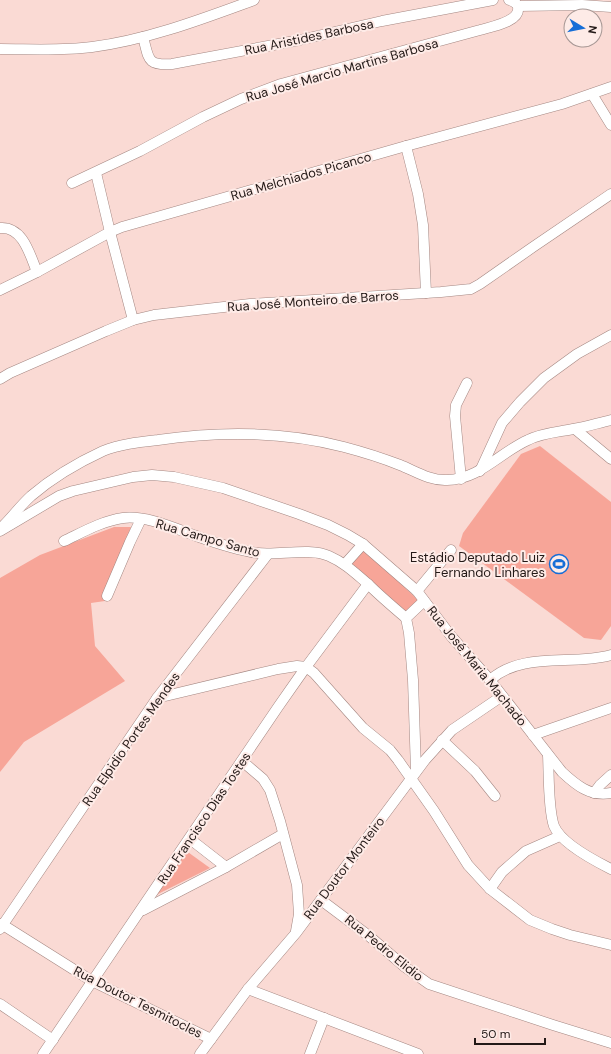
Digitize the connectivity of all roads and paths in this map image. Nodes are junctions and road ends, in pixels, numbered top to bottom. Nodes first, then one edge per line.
1 (254, 0) edge
2 (493, 0) edge
3 (513, 3) edge
4 (611, 7) edge
5 (143, 37) junction
6 (0, 49) edge
7 (611, 87) edge
8 (592, 94) junction
9 (611, 125) edge
10 (406, 146) junction
11 (96, 172) junction
12 (72, 183) dead end
13 (611, 194) edge
14 (0, 228) edge
15 (110, 232) junction
16 (37, 272) junction
17 (0, 290) edge
18 (426, 293) junction
19 (134, 320) junction
20 (611, 335) edge
21 (0, 379) edge
22 (467, 383) dead end
23 (611, 420) edge
24 (575, 429) junction
25 (610, 458) edge
26 (480, 471) junction
27 (461, 479) junction
28 (141, 519) junction
29 (0, 531) edge
30 (64, 541) dead end
31 (363, 544) junction
32 (451, 550) dead end
33 (268, 554) junction
34 (345, 564) junction
35 (368, 584) junction
36 (416, 591) junction
37 (107, 596) dead end
38 (424, 601) junction
39 (406, 618) junction
40 (611, 655) edge
41 (306, 667) junction
42 (490, 680) junction
43 (502, 696) junction
44 (157, 698) junction
45 (611, 708) edge
46 (533, 735) junction
47 (442, 740) junction
48 (548, 755) junction
49 (242, 761) junction
50 (413, 775) junction
51 (611, 775) edge
52 (590, 792) junction
53 (610, 794) edge
54 (495, 796) dead end
55 (283, 834) junction
56 (560, 836) junction
57 (190, 839) junction
58 (226, 867) junction
59 (611, 868) edge
60 (490, 889) junction
61 (321, 900) junction
62 (141, 911) junction
63 (1, 926) edge
64 (296, 933) junction
65 (611, 945) edge
66 (92, 981) junction
67 (248, 989) junction
68 (0, 1004) edge
69 (324, 1018) junction
70 (211, 1039) junction
71 (53, 1040) junction
72 (611, 1043) edge
73 (43, 1054) edge
74 (200, 1054) edge
75 (310, 1054) edge
76 (418, 1054) edge

1 - 5 street
2 - 5 street, Rua Aristides Barbosa
3 - 4 street
3 - 11 street, Rua José Marcio Martins Barbosa
5 - 6 street
7 - 8 street, Rua Melchiados Picanco
8 - 9 street
8 - 10 street, Rua Melchiados Picanco
10 - 15 street, Rua Melchiados Picanco
10 - 18 street
11 - 12 street, Rua José Marcio Martins Barbosa
11 - 15 street
13 - 18 street, Rua José Monteiro de Barros
14 - 16 street
15 - 16 street, Rua Melchiados Picanco
15 - 19 street
16 - 17 street, Rua Melchiados Picanco
18 - 19 street, Rua José Monteiro de Barros
19 - 21 street, Rua José Monteiro de Barros
20 - 26 street
22 - 27 street
23 - 24 street
24 - 25 street
24 - 26 street
26 - 27 street
27 - 29 street
28 - 30 street, Rua Campo Santo
28 - 33 street, Rua Campo Santo
28 - 37 street
29 - 31 street, Rua José Maria Machado
31 - 34 street
31 - 36 street, Rua José Maria Machado
32 - 36 street
33 - 34 street, Rua Campo Santo
33 - 44 street, Rua Elpidio Portes Mendes
34 - 35 street, Rua Campo Santo
35 - 39 street, Rua Campo Santo
35 - 41 street, Rua Francisco Dias Tostes
36 - 38 street, Rua José Maria Machado
38 - 39 street
38 - 42 street, Rua José Maria Machado
39 - 50 street
40 - 42 street
41 - 44 street
41 - 49 street, Rua Francisco Dias Tostes
41 - 50 street
42 - 43 street, Rua José Maria Machado
43 - 46 street, Rua José Maria Machado
43 - 47 street, Rua Doutor Monteiro
44 - 63 street, Rua Elpidio Portes Mendes
45 - 46 street
46 - 48 street, Rua José Maria Machado
47 - 50 street, Rua Doutor Monteiro
47 - 54 street
48 - 52 street, Rua José Maria Machado
48 - 56 street
49 - 55 street
49 - 57 street, Rua Francisco Dias Tostes
50 - 60 street
50 - 61 street, Rua Doutor Monteiro
51 - 52 street
52 - 53 street
55 - 58 street
55 - 64 street
56 - 59 street
56 - 60 street
57 - 58 street
57 - 62 street, Rua Francisco Dias Tostes
58 - 62 street
60 - 65 street
61 - 64 street, Rua Doutor Monteiro
61 - 72 street, Rua Pedro Elidio
62 - 66 street, Rua Francisco Dias Tostes
63 - 66 street, Rua Doutor Tesmitocles
64 - 67 street, Rua Doutor Monteiro
66 - 70 street, Rua Doutor Tesmitocles
66 - 71 street, Rua Francisco Dias Tostes
67 - 69 street
67 - 70 street, Rua Doutor Monteiro
68 - 71 street
69 - 75 street
69 - 76 street
70 - 74 street, Rua Doutor Monteiro
71 - 73 street, Rua Francisco Dias Tostes

